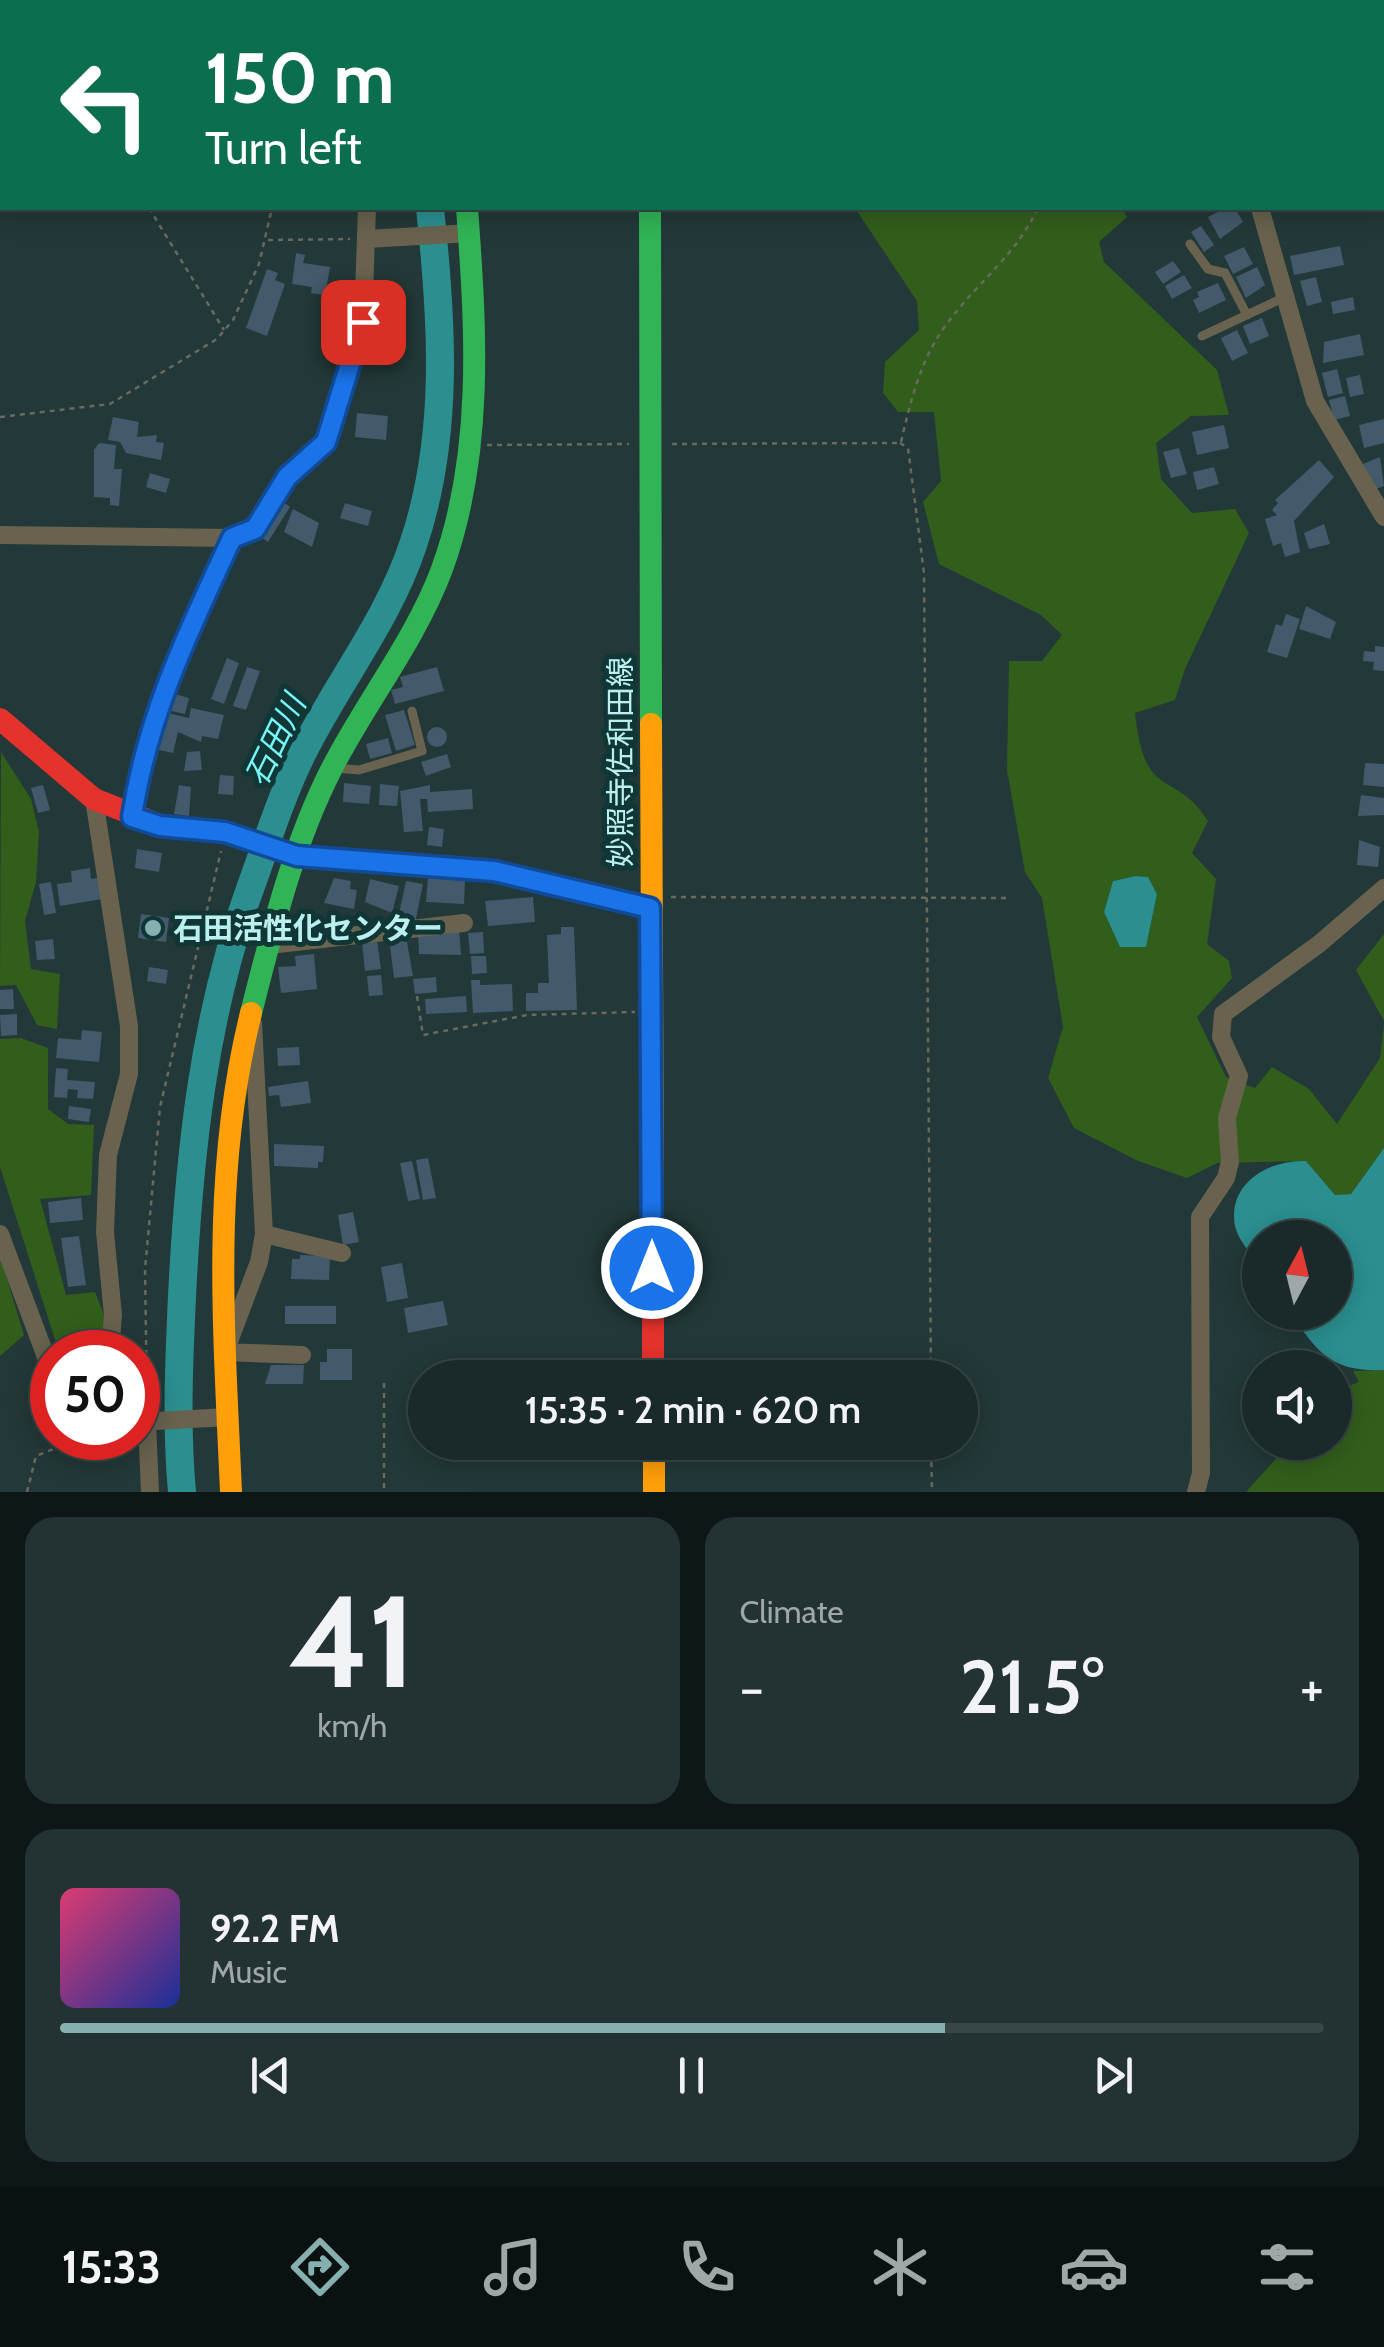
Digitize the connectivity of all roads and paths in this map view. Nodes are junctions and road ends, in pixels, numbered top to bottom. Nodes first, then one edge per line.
1 (151, 210) edge
2 (272, 210) edge
3 (367, 210) edge
4 (468, 210) edge
5 (650, 210) edge
6 (1037, 210) edge
7 (1261, 210) edge
8 (464, 234) junction
9 (367, 239) junction
10 (266, 240) junction
11 (1190, 244) dead end
12 (1285, 297) junction
13 (1246, 315) junction
14 (225, 331) junction
15 (1202, 336) dead end
16 (0, 417) edge
17 (900, 443) junction
18 (652, 444) junction
19 (472, 445) junction
20 (1384, 517) edge
21 (0, 536) edge
22 (232, 538) junction
23 (412, 710) dead end
24 (0, 719) edge
25 (332, 768) junction
26 (94, 799) junction
27 (132, 817) junction
28 (229, 834) junction
29 (292, 854) junction
30 (1384, 888) edge
31 (927, 898) junction
32 (1007, 898) dead end
33 (649, 901) junction
34 (464, 923) dead end
35 (269, 945) junction
36 (418, 996) dead end
37 (252, 1012) junction
38 (650, 1012) junction
39 (0, 1234) edge
40 (264, 1234) junction
41 (342, 1252) dead end
42 (36, 1330) edge
43 (112, 1330) edge
44 (146, 1330) edge
45 (224, 1352) junction
46 (302, 1354) dead end
47 (654, 1360) edge
48 (930, 1360) edge
49 (384, 1383) dead end
50 (223, 1417) junction
51 (160, 1421) edge
52 (35, 1460) edge
53 (149, 1460) edge
54 (654, 1460) edge
55 (931, 1460) edge
56 (27, 1492) edge
57 (150, 1492) edge
58 (231, 1492) edge
59 (384, 1492) edge
60 (654, 1492) edge
61 (932, 1492) edge
62 (1196, 1492) edge

1 - 14 path
2 - 10 path
3 - 9 street
4 - 8 street
5 - 18 street, 妙照寺佐和田線
6 - 17 path
7 - 12 street
8 - 9 street
8 - 19 street
9 - 10 path
9 - 22 street
10 - 14 path
11 - 13 lane
12 - 13 lane
12 - 20 street
13 - 15 lane
14 - 16 path
17 - 18 path
17 - 31 path
18 - 19 path
18 - 33 street, 妙照寺佐和田線
19 - 25 street
21 - 22 street
22 - 27 street
23 - 25 lane
24 - 26 street
25 - 29 street
26 - 27 street
26 - 43 street
27 - 28 street
28 - 29 street
28 - 44 path
29 - 33 street
29 - 35 street
30 - 62 street
31 - 32 path
31 - 33 path
31 - 48 path
33 - 38 street, 妙照寺佐和田線
34 - 35 street
35 - 37 street
36 - 38 path
37 - 40 street
37 - 45 street
38 - 47 street, 妙照寺佐和田線
39 - 42 street
40 - 41 street
40 - 45 street
45 - 46 street
45 - 50 street
49 - 59 path
50 - 51 street
50 - 58 street
52 - 56 path
53 - 57 street
54 - 60 street
55 - 61 path

